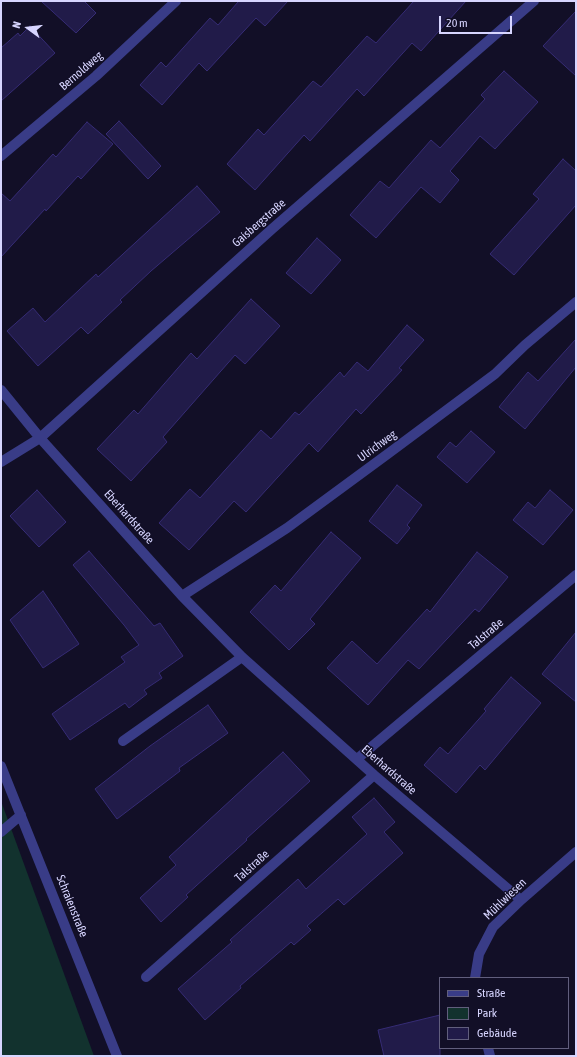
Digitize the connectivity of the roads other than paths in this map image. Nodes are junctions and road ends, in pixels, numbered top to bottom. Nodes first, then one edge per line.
1 (176, 1) edge
2 (534, 1) edge
3 (1, 156) edge
4 (576, 302) edge
5 (1, 390) edge
6 (40, 438) junction
7 (1, 462) edge
8 (576, 575) edge
9 (182, 596) junction
10 (242, 657) junction
11 (123, 741) dead end
12 (357, 759) junction
13 (1, 766) edge
14 (374, 775) junction
15 (22, 815) junction
16 (1, 832) edge
17 (574, 857) edge
18 (521, 900) junction
19 (146, 977) dead end
20 (475, 977) edge
21 (117, 1056) edge

1 - 3 street, Bernoldweg
2 - 6 street, Gaisbergstraße
4 - 9 street, Ulrichweg
5 - 6 street, Eberhardstraße
6 - 7 street, Gaisbergstraße
6 - 9 street, Eberhardstraße
8 - 12 street, Talstraße
9 - 10 street, Eberhardstraße
10 - 11 street
10 - 12 street, Eberhardstraße
12 - 14 street, Eberhardstraße
13 - 15 street, Schraienstraße
14 - 18 street, Eberhardstraße
14 - 19 street, Talstraße
15 - 16 street
15 - 21 street, Schraienstraße
17 - 18 street, Mühlwiesen
18 - 20 street, Mühlwiesen

